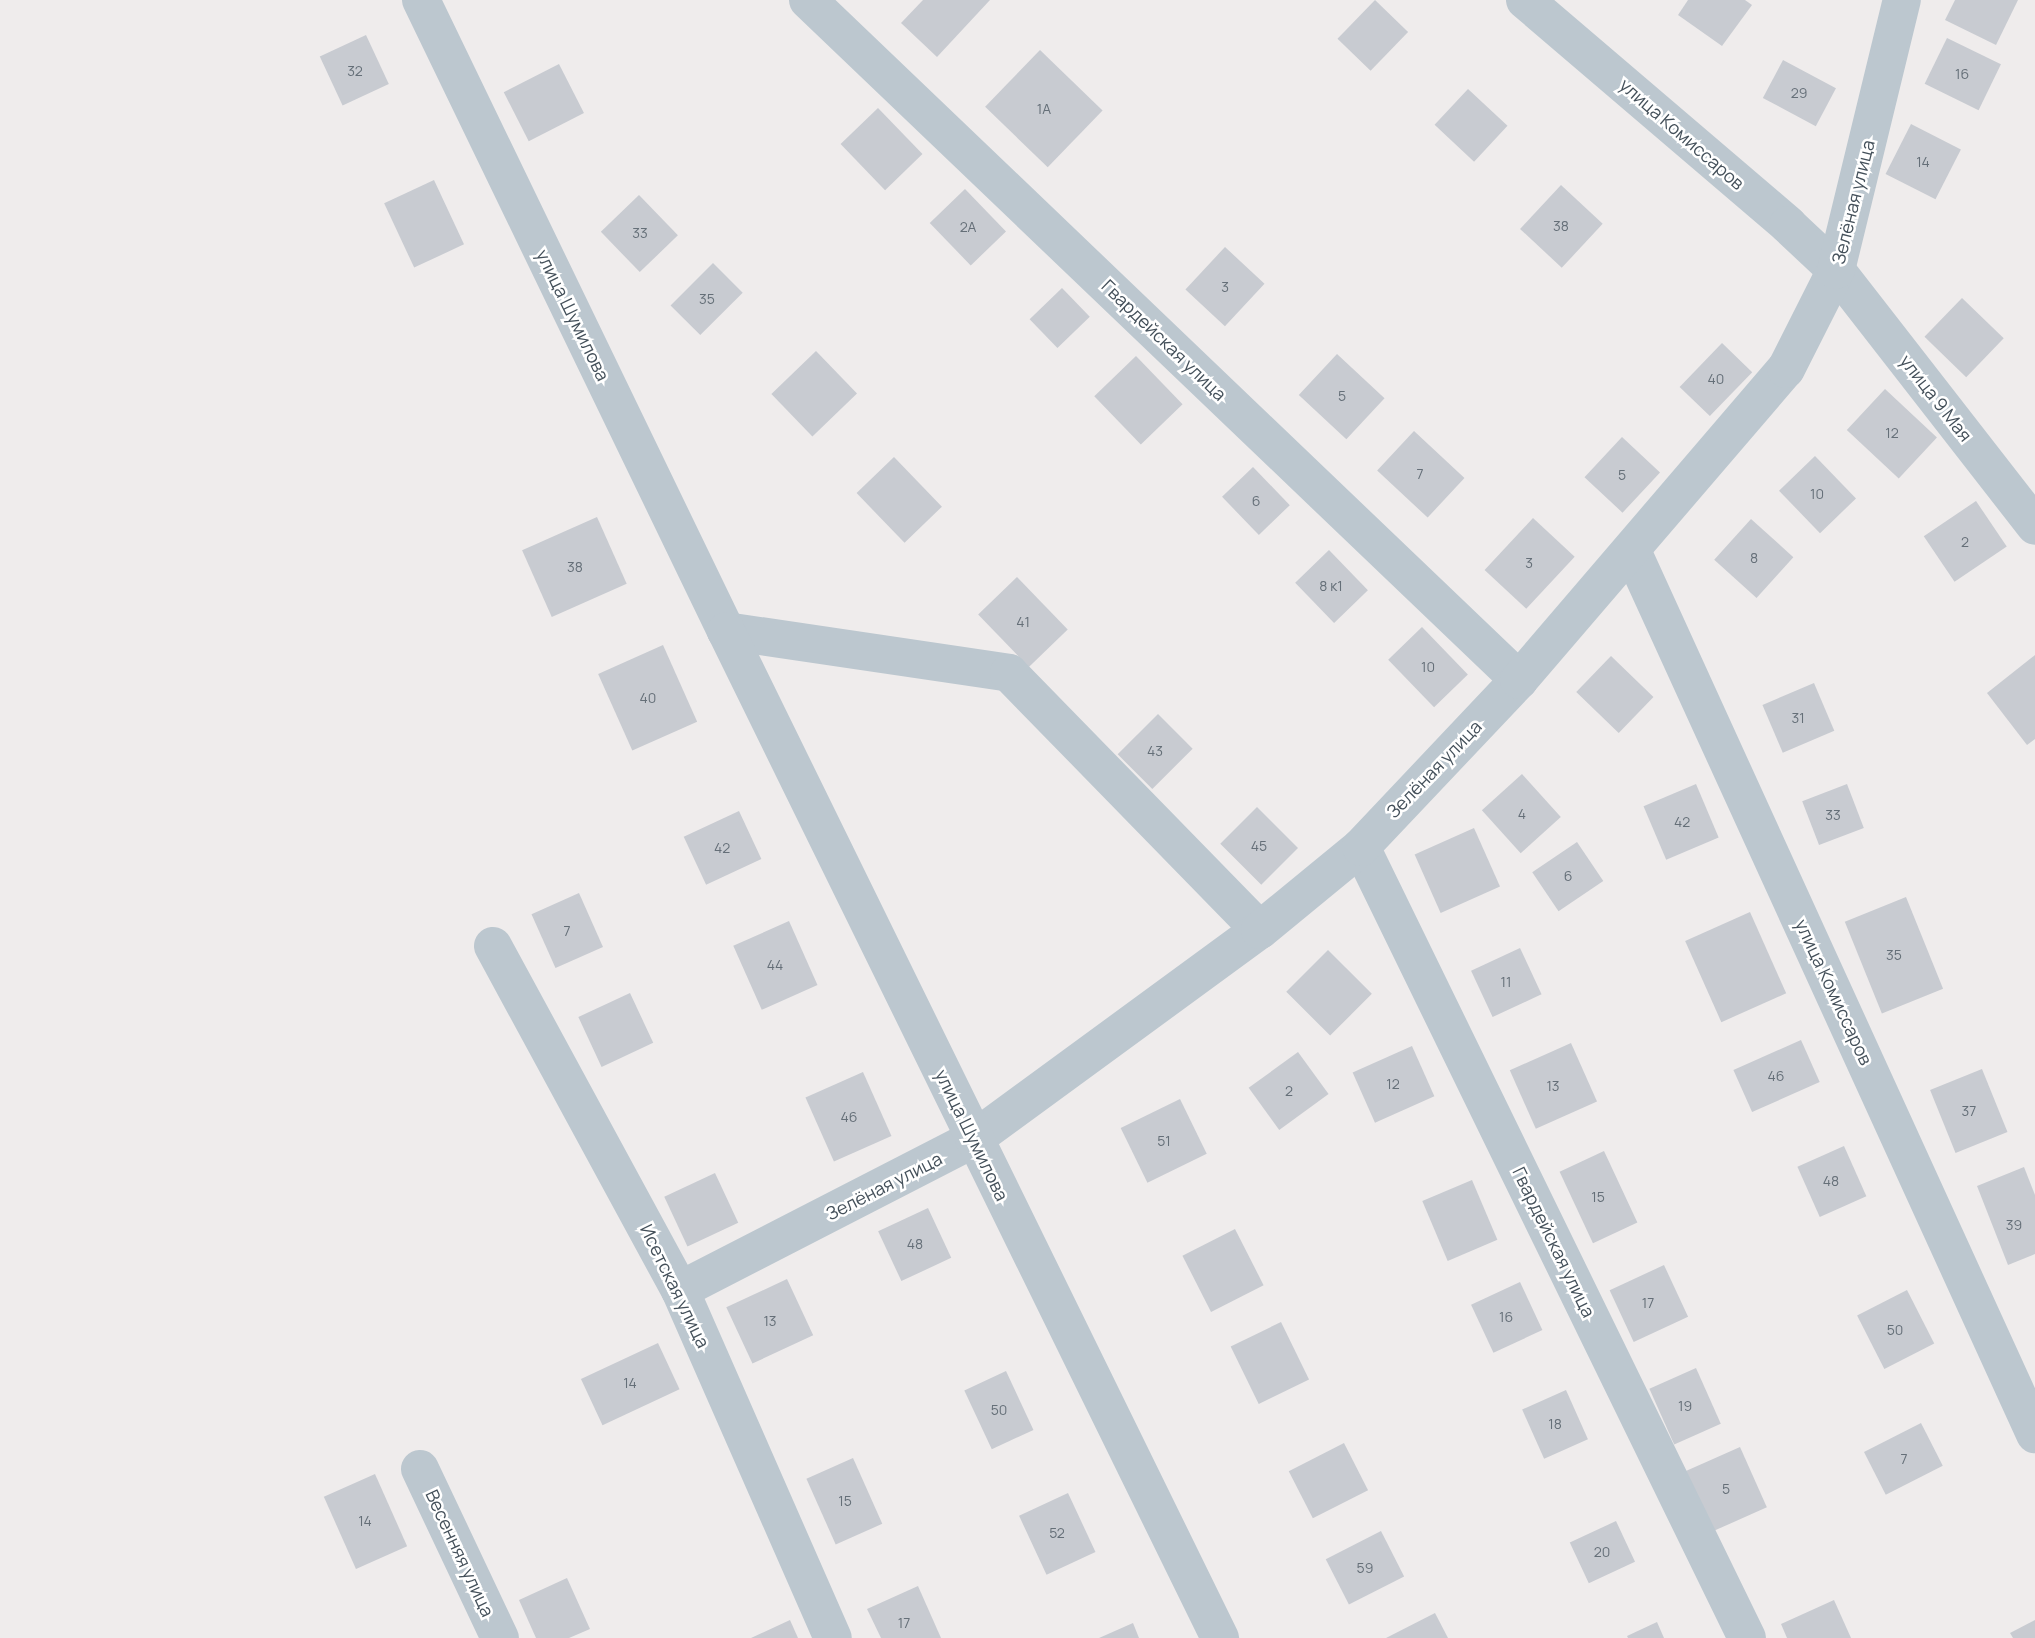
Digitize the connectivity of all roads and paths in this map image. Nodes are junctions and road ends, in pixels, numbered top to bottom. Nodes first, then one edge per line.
1 (421, 0) edge
2 (808, 0) edge
3 (1525, 0) edge
4 (1902, 0) edge
5 (1836, 270) junction
6 (2035, 526) edge
7 (1632, 551) junction
8 (726, 631) junction
9 (1519, 680) junction
10 (1361, 846) junction
11 (1260, 930) junction
12 (493, 946) dead end
13 (974, 1139) junction
14 (680, 1290) junction
15 (2035, 1434) edge
16 (420, 1469) dead end
17 (500, 1638) edge
18 (833, 1638) edge
19 (1220, 1638) edge
20 (1747, 1638) edge

1 - 8 street, улица Шумилова
2 - 9 street, Гвардейская улица
3 - 5 street, улица Комиссаров
4 - 5 street, Зелёная улица
5 - 6 street, улица 9 Мая
5 - 7 street, Зелёная улица
7 - 9 street, Зелёная улица
7 - 15 street, улица Комиссаров
8 - 11 street
8 - 13 street, улица Шумилова
9 - 10 street, Зелёная улица
10 - 11 street, Зелёная улица
10 - 20 street, Гвардейская улица
11 - 13 street, Зелёная улица
12 - 14 street, Исетская улица
13 - 14 street, Зелёная улица
13 - 19 street, улица Шумилова
14 - 18 street, Исетская улица
16 - 17 street, Весенняя улица

